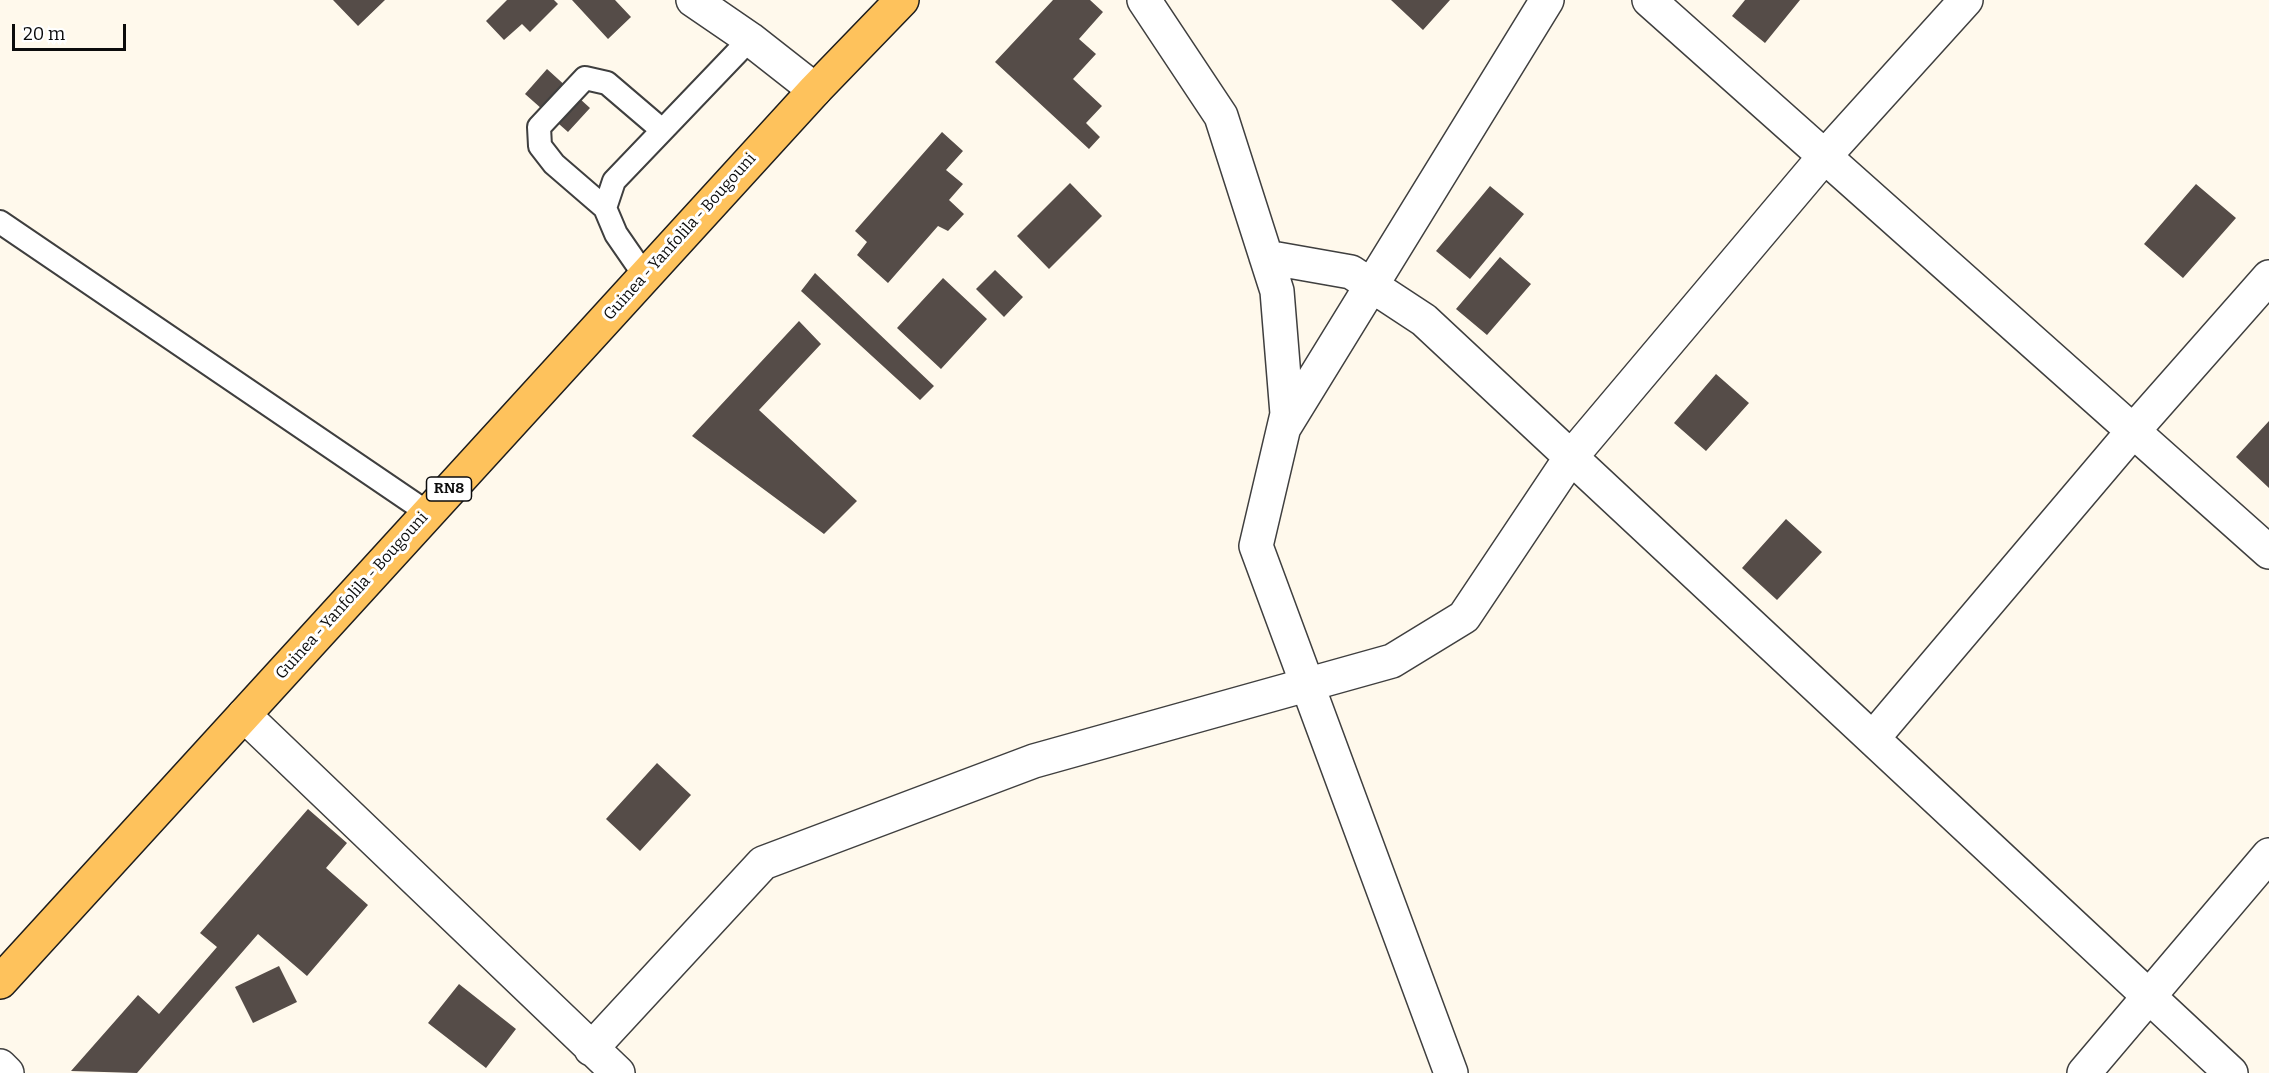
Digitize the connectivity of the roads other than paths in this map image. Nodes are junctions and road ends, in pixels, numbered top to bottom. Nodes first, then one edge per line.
1 (693, 0) edge
2 (902, 0) edge
3 (1144, 0) edge
4 (1547, 0) edge
5 (1649, 0) edge
6 (1966, 0) edge
7 (750, 39) junction
8 (815, 90) junction
9 (662, 130) junction
10 (1824, 157) junction
11 (605, 208) junction
12 (0, 222) edge
13 (1266, 257) junction
14 (645, 276) junction
15 (2269, 277) edge
16 (1372, 285) junction
17 (1284, 428) junction
18 (2134, 430) junction
19 (1571, 457) junction
20 (428, 513) junction
21 (2269, 552) edge
22 (1307, 686) junction
23 (244, 715) junction
24 (1873, 738) junction
25 (2269, 855) edge
26 (0, 982) edge
27 (2149, 996) junction
28 (591, 1049) junction
29 (0, 1066) edge
30 (7, 1073) edge
31 (618, 1073) edge
32 (1451, 1073) edge
33 (2084, 1073) edge
34 (2231, 1073) edge

1 - 7 street
2 - 8 main road, Guinea - Yanfolila - Bougouni / RN8
3 - 13 street
4 - 16 street
5 - 10 street
6 - 10 street
7 - 8 street
7 - 9 lane
8 - 14 main road, Guinea - Yanfolila - Bougouni / RN8
9 - 11 lane
9 - 11 lane
10 - 18 street
10 - 19 street
11 - 14 lane
12 - 20 lane
13 - 16 street
13 - 17 street
14 - 20 main road, Guinea - Yanfolila - Bougouni / RN8
15 - 18 street
16 - 17 street
16 - 19 street
17 - 22 street
18 - 21 street
18 - 24 street
19 - 22 street
19 - 24 street
20 - 23 main road, Guinea - Yanfolila - Bougouni / RN8
22 - 28 street
22 - 32 street
23 - 26 main road, Guinea - Yanfolila - Bougouni / RN8
23 - 28 street
24 - 27 street
25 - 27 street
27 - 33 street
27 - 34 street
28 - 31 street
29 - 30 street

